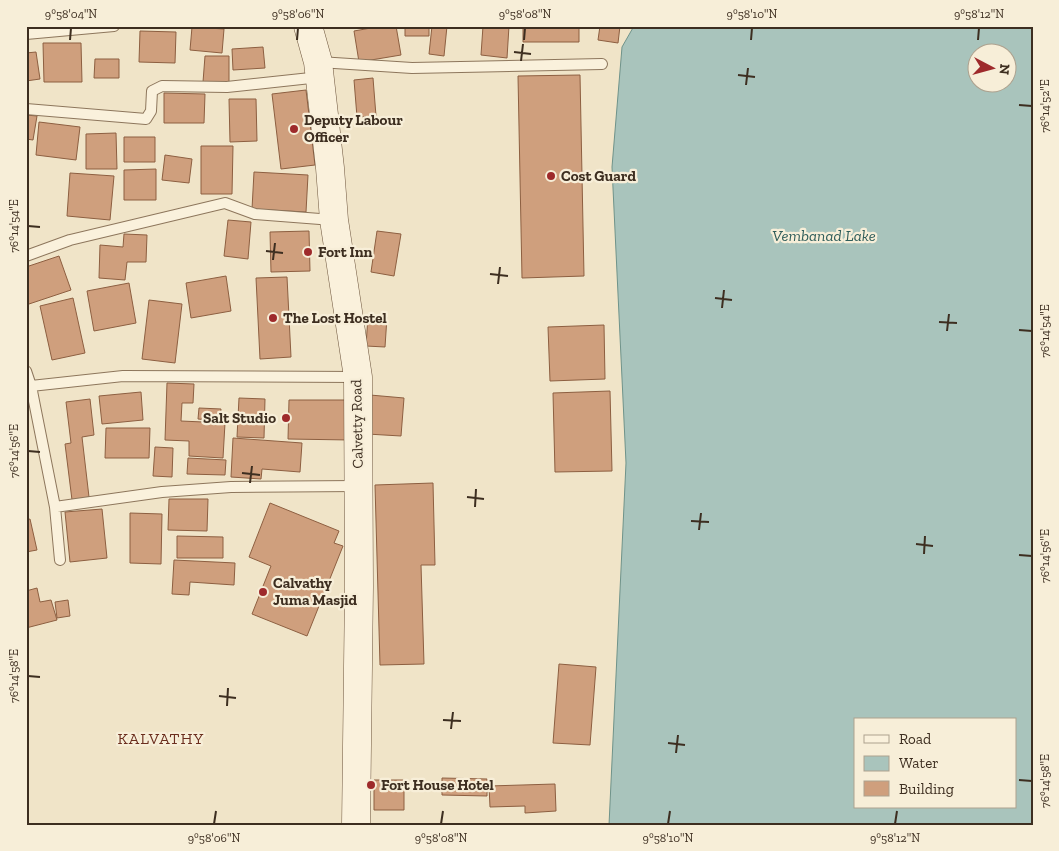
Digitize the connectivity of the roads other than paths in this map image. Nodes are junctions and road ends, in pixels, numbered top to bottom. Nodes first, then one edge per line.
1 (114, 26) edge
2 (308, 26) edge
3 (26, 34) edge
4 (602, 64) dead end
5 (319, 69) junction
6 (26, 109) edge
7 (334, 220) junction
8 (26, 256) edge
9 (26, 371) edge
10 (358, 377) junction
11 (31, 386) junction
12 (358, 486) junction
13 (55, 507) junction
14 (60, 560) dead end
15 (356, 825) edge

1 - 3 lane
2 - 5 street, Calvetty Road
4 - 5 lane
5 - 6 lane
5 - 7 street, Calvetty Road
7 - 8 lane
7 - 10 street, Calvetty Road
9 - 11 lane
10 - 11 lane
10 - 12 street, Calvetty Road
11 - 13 lane
12 - 13 lane
12 - 15 street, Calvetty Road
13 - 14 lane

